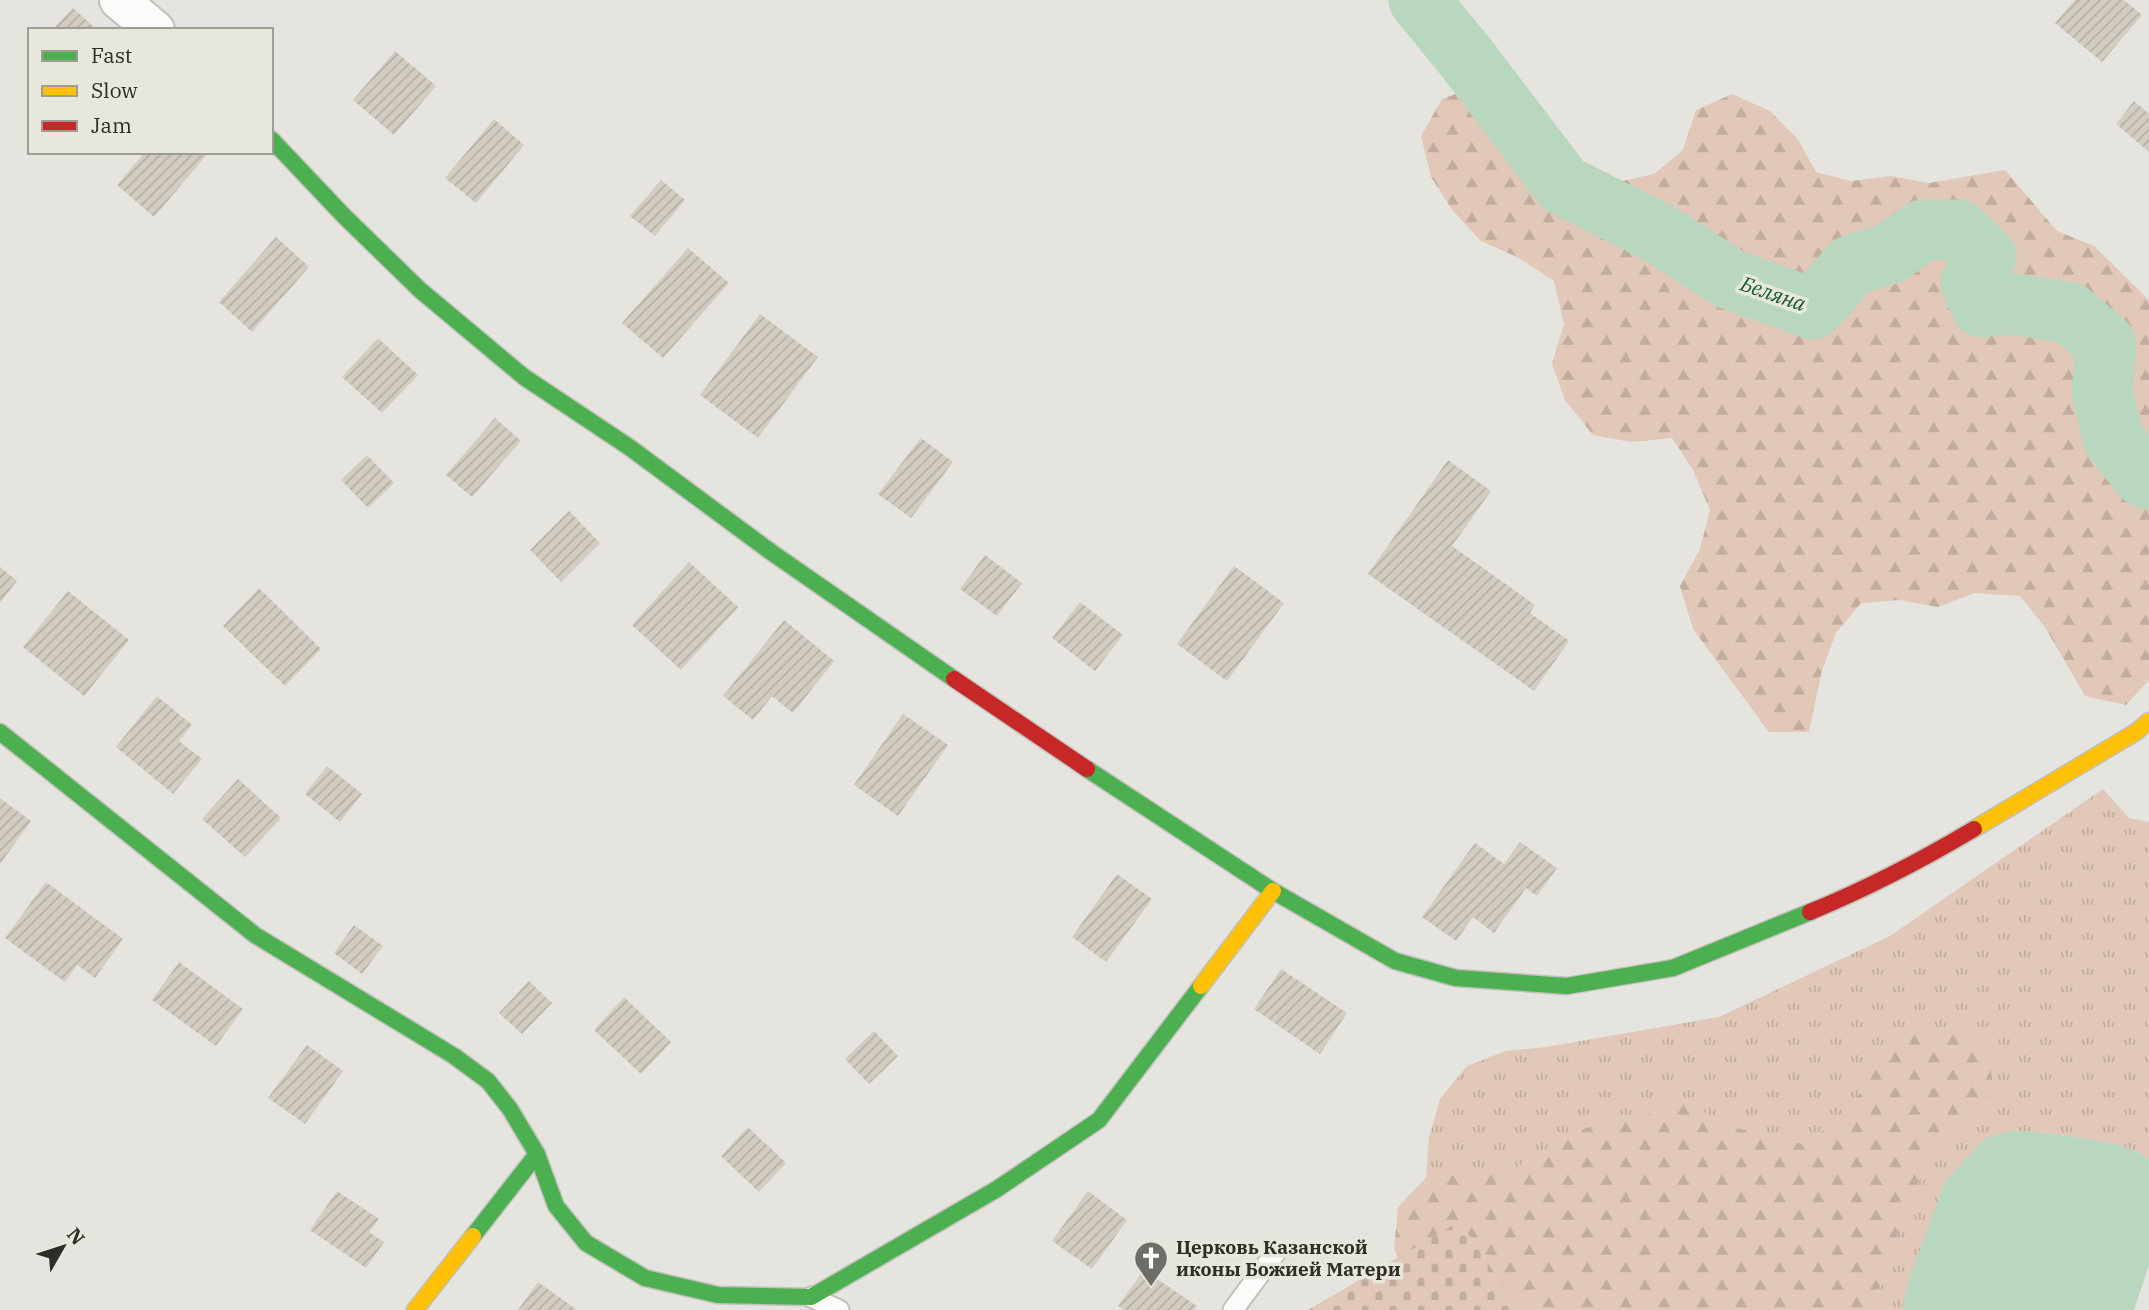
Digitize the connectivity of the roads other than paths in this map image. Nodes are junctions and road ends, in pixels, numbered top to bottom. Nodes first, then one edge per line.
1 (119, 0) edge
2 (153, 28) edge
3 (273, 141) edge
4 (2149, 721) edge
5 (0, 732) edge
6 (1273, 891) junction
7 (537, 1154) junction
8 (1276, 1252) dead end
9 (811, 1297) junction
10 (415, 1310) edge
11 (839, 1310) edge
12 (1233, 1310) edge

1 - 2 street
3 - 6 street
4 - 6 street
5 - 7 street
6 - 9 street
7 - 9 street
7 - 10 street
8 - 12 lane
9 - 11 lane

